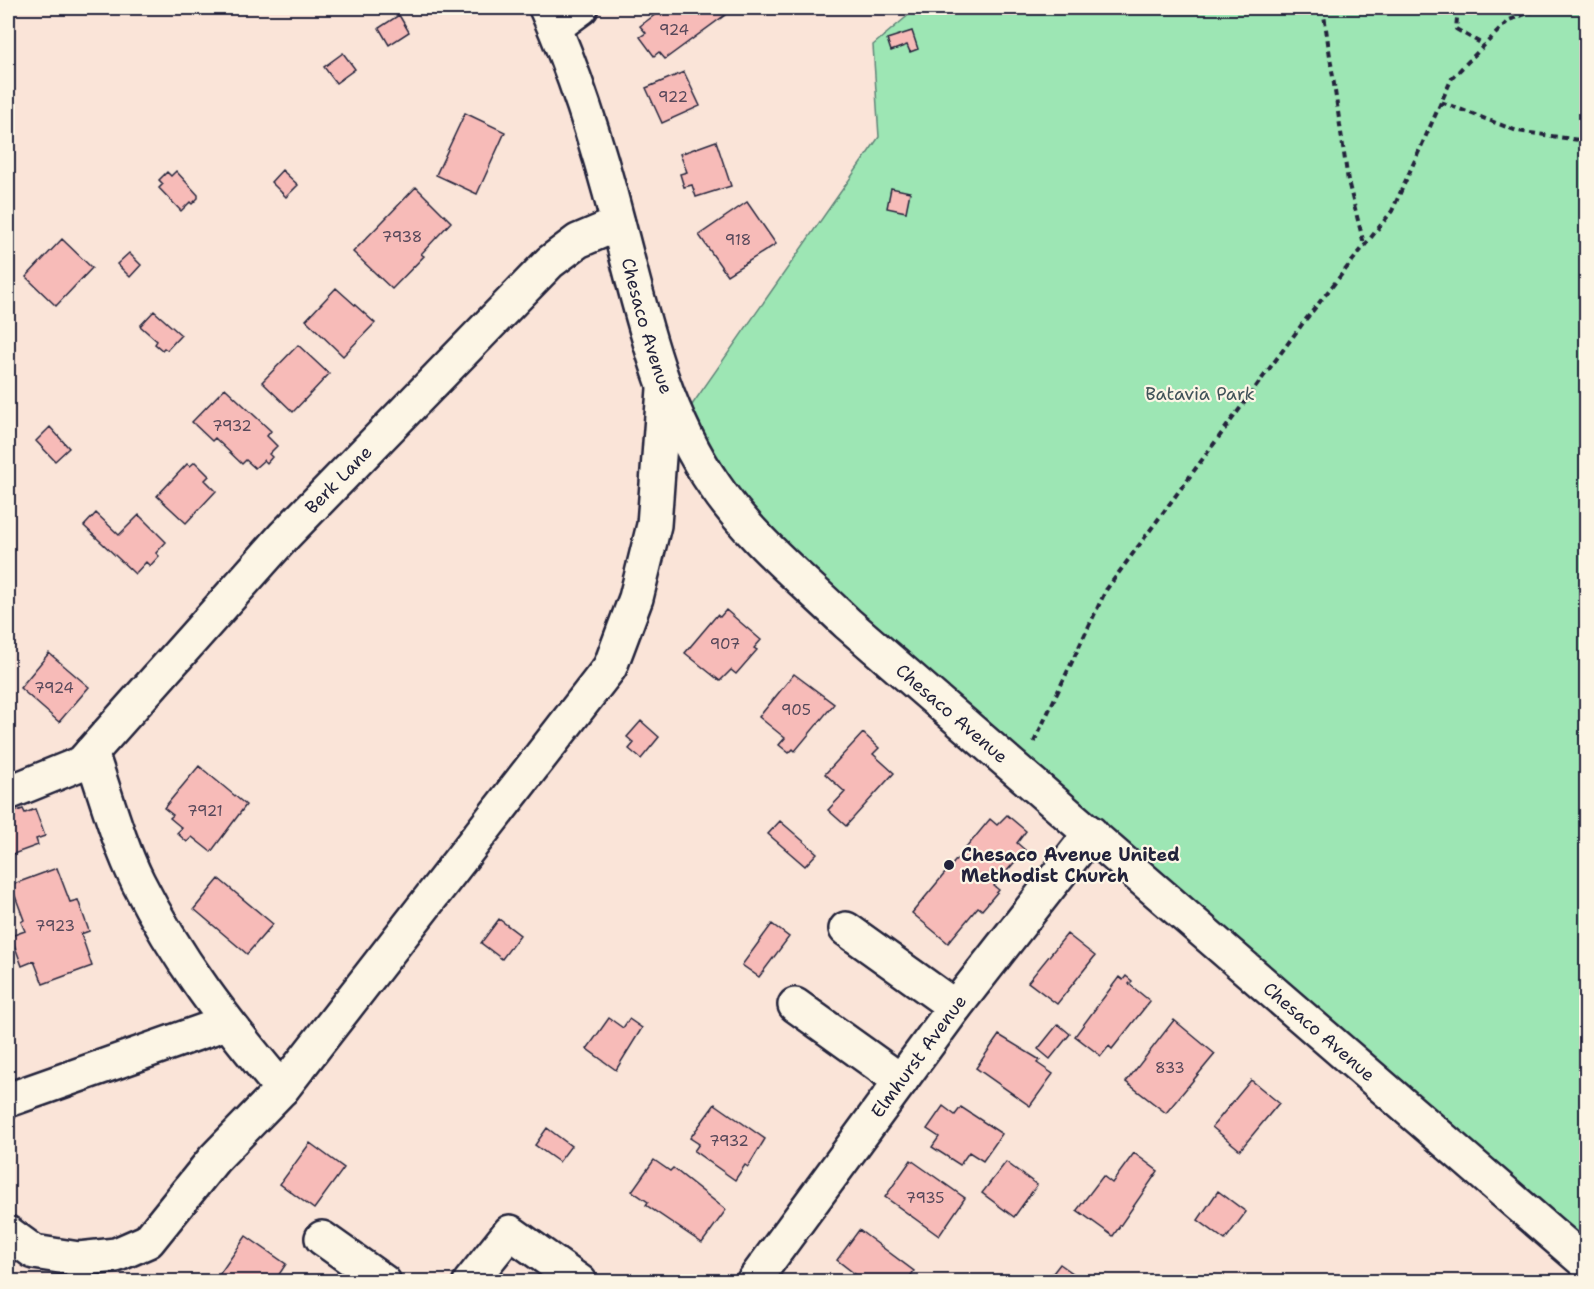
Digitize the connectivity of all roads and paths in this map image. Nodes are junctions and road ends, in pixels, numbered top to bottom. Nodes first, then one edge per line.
1 (581, 8) edge
2 (1323, 8) edge
3 (1458, 8) edge
4 (1542, 8) edge
5 (551, 17) edge
6 (1484, 45) junction
7 (1441, 102) junction
8 (1587, 141) edge
9 (618, 224) junction
10 (1364, 245) junction
11 (664, 387) junction
12 (86, 758) junction
13 (1020, 773) junction
14 (8, 793) edge
15 (1090, 833) junction
16 (846, 928) dead end
17 (795, 1005) dead end
18 (955, 1007) junction
19 (226, 1023) junction
20 (901, 1081) junction
21 (282, 1089) junction
22 (8, 1100) edge
23 (8, 1233) edge
24 (322, 1238) dead end
25 (1587, 1263) edge
26 (384, 1281) edge
27 (470, 1281) edge
28 (580, 1281) edge
29 (753, 1281) edge

1 - 5 street
2 - 10 path
3 - 6 path
4 - 6 path
5 - 9 street, Chesaco Avenue
6 - 7 path
7 - 8 path
7 - 10 path
9 - 11 street, Chesaco Avenue
9 - 12 street, Berk Lane
10 - 13 path
11 - 13 street, Chesaco Avenue
11 - 21 street
12 - 14 street
12 - 19 street
13 - 15 street, Chesaco Avenue
15 - 18 street, Elmhurst Avenue
15 - 25 street, Chesaco Avenue
16 - 18 street
17 - 20 street
18 - 20 street, Elmhurst Avenue
19 - 21 street
19 - 22 street
20 - 29 street, Elmhurst Avenue
21 - 23 street
24 - 26 street
27 - 28 street

